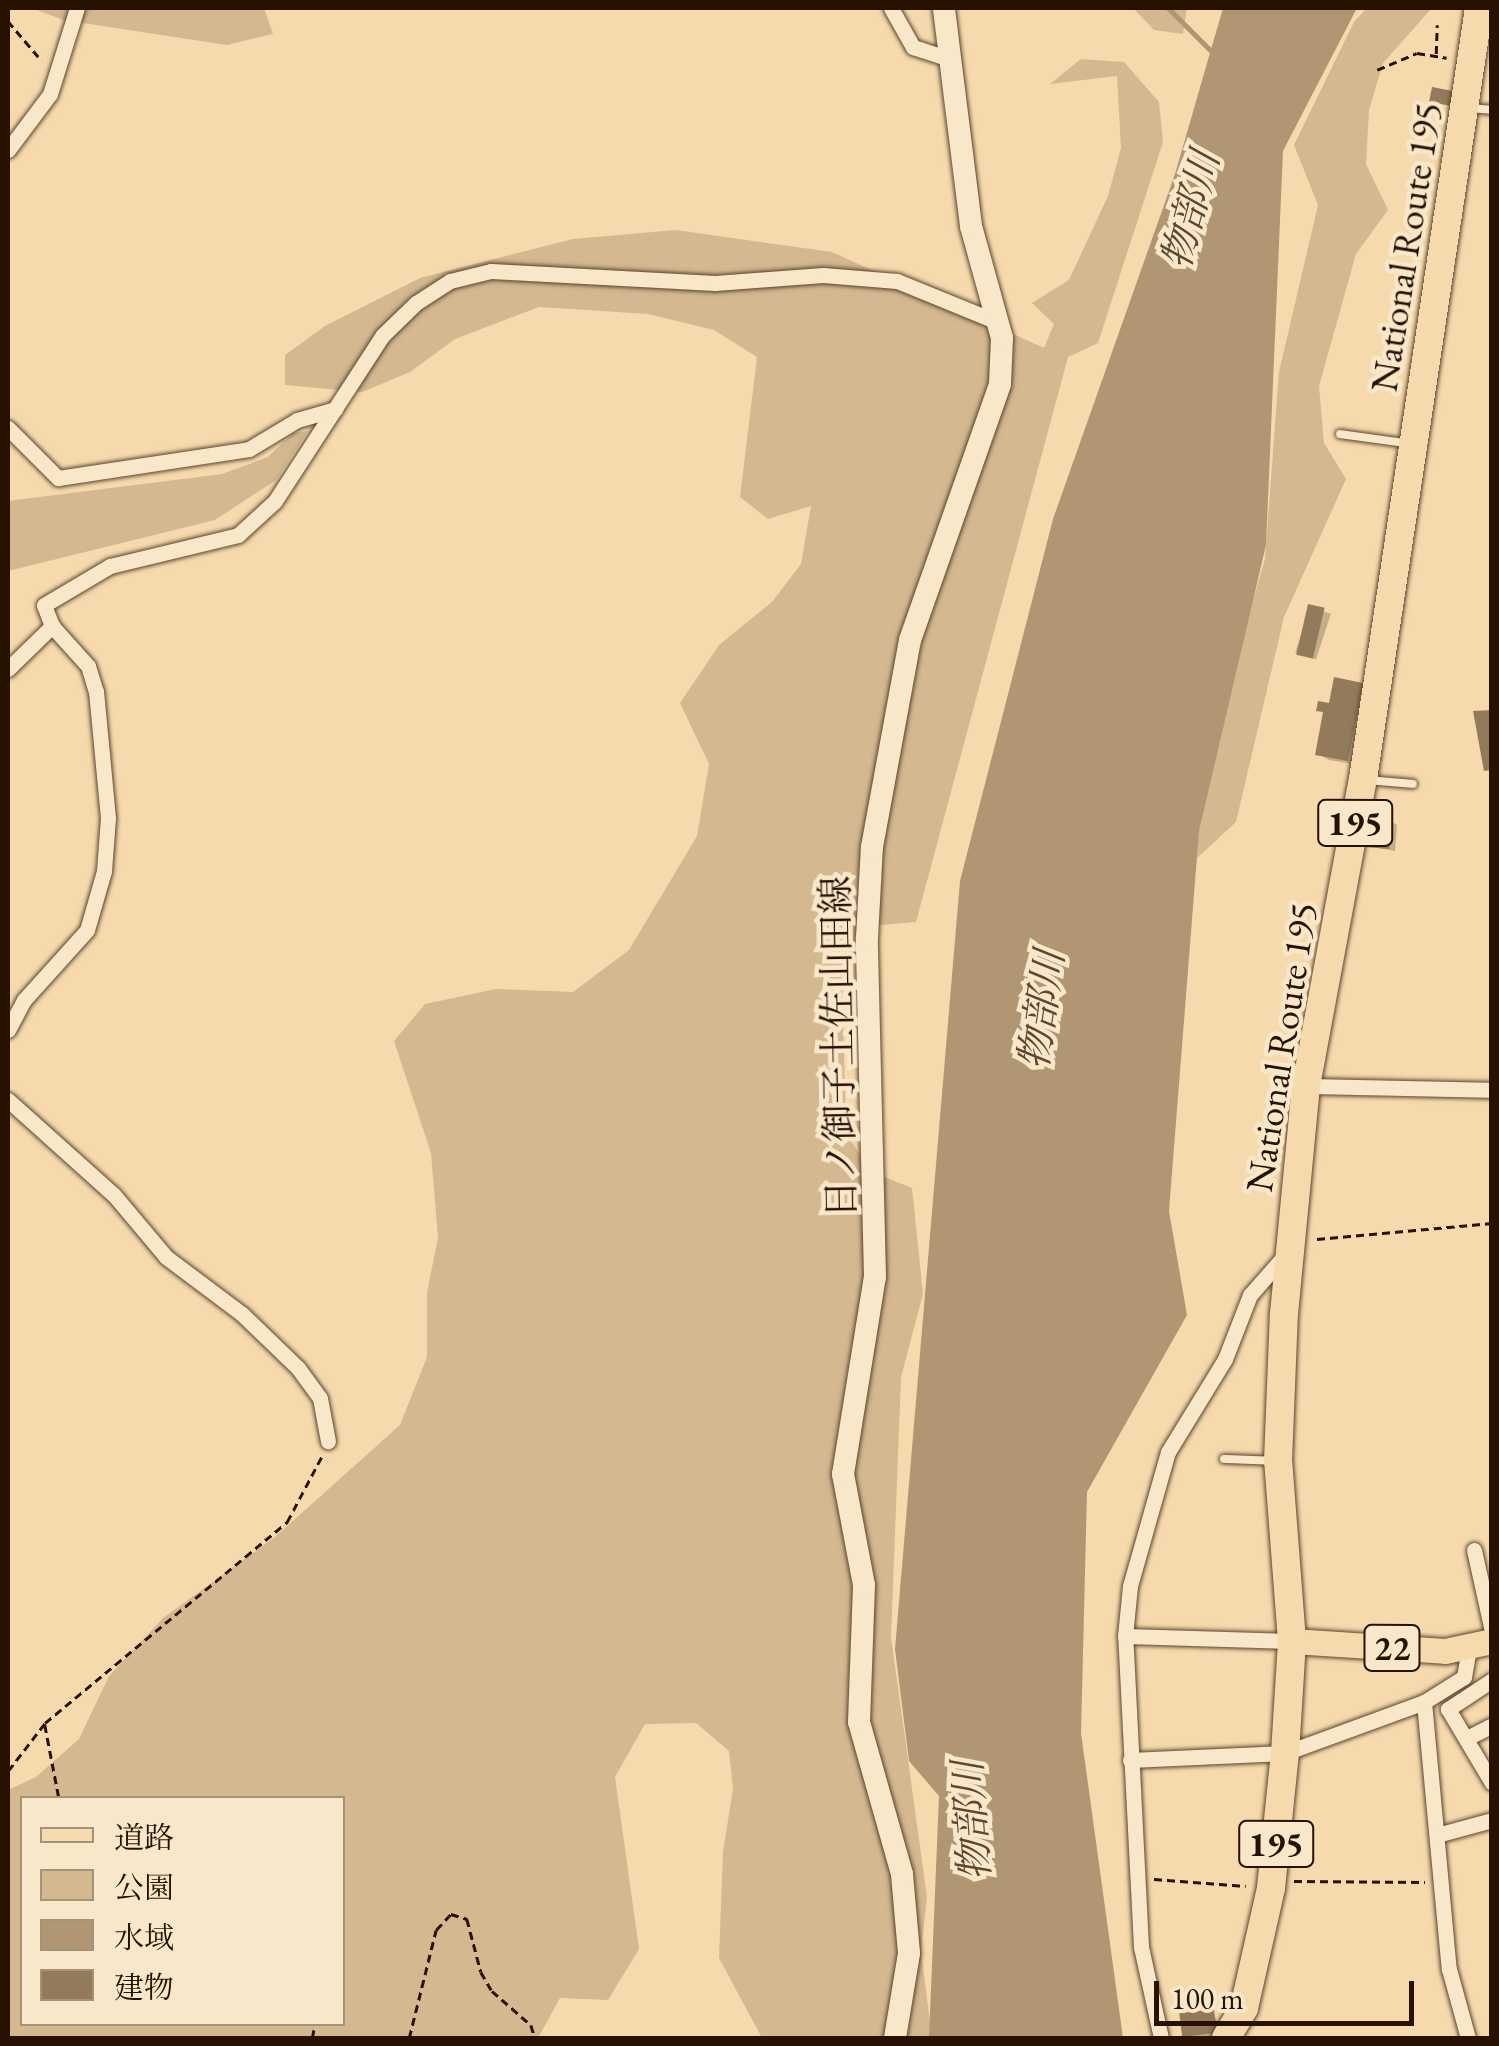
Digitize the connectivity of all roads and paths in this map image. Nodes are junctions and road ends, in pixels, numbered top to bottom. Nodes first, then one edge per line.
1 (77, 8) edge
2 (890, 8) edge
3 (944, 8) edge
4 (1479, 8) edge
5 (8, 20) edge
6 (1437, 26) dead end
7 (1436, 56) junction
8 (950, 59) junction
9 (1472, 63) junction
10 (1377, 70) dead end
11 (59, 72) junction
12 (1478, 108) edge
13 (8, 150) edge
14 (1000, 323) junction
15 (336, 409) junction
16 (8, 428) edge
17 (1340, 434) dead end
18 (1414, 444) junction
19 (52, 626) junction
20 (8, 668) edge
21 (1364, 779) junction
22 (1414, 784) dead end
23 (8, 1030) edge
24 (1306, 1086) junction
25 (1492, 1090) edge
26 (8, 1100) edge
27 (1492, 1223) edge
28 (1290, 1246) junction
29 (328, 1441) joint
30 (1224, 1459) dead end
31 (1278, 1461) junction
32 (1474, 1550) dead end
33 (1492, 1631) edge
34 (1125, 1636) junction
35 (1292, 1641) junction
36 (1480, 1644) edge
37 (1492, 1680) edge
38 (1424, 1702) junction
39 (45, 1723) junction
40 (1492, 1725) edge
41 (1467, 1738) junction
42 (1285, 1753) junction
43 (1130, 1760) junction
44 (8, 1771) edge
45 (1490, 1778) edge
46 (59, 1796) edge
47 (1492, 1820) edge
48 (1437, 1835) junction
49 (1142, 1878) junction
50 (1441, 1882) junction
51 (1272, 1883) junction
52 (410, 2038) edge
53 (535, 2038) edge
54 (895, 2038) edge
55 (1160, 2038) edge
56 (1226, 2038) edge
57 (1468, 2038) edge

1 - 11 street
2 - 8 street
3 - 8 main road, 日ノ御子土佐山田線
4 - 9 highway, National Route 195 / 195
5 - 11 path
6 - 7 path
7 - 9 path
7 - 10 path
8 - 14 main road, 日ノ御子土佐山田線
9 - 12 highway, National Route 195 / 195
11 - 13 street
12 - 18 highway, National Route 195 / 195
14 - 15 street
14 - 54 main road, 日ノ御子土佐山田線
15 - 16 street
15 - 19 street
17 - 18 lane
18 - 21 highway, National Route 195 / 195
19 - 20 street
19 - 23 street
21 - 22 lane
21 - 24 highway, National Route 195 / 195
24 - 25 street
24 - 28 highway, National Route 195 / 195
26 - 29 street
27 - 28 path
28 - 31 highway, National Route 195 / 195
28 - 34 street
29 - 39 path
30 - 31 lane
31 - 35 highway, National Route 195 / 195
32 - 33 street
34 - 35 street
34 - 43 street
35 - 36 main road, 22
35 - 42 highway, National Route 195 / 195
36 - 38 street
37 - 41 street
38 - 42 street
38 - 48 street
39 - 44 path
39 - 46 path
40 - 41 street
41 - 45 street
42 - 43 street
42 - 51 highway, National Route 195 / 195
43 - 49 street
47 - 48 street
48 - 50 street
49 - 51 path
49 - 55 street
50 - 51 path
50 - 57 street
51 - 56 highway, National Route 195 / 195
52 - 53 path

